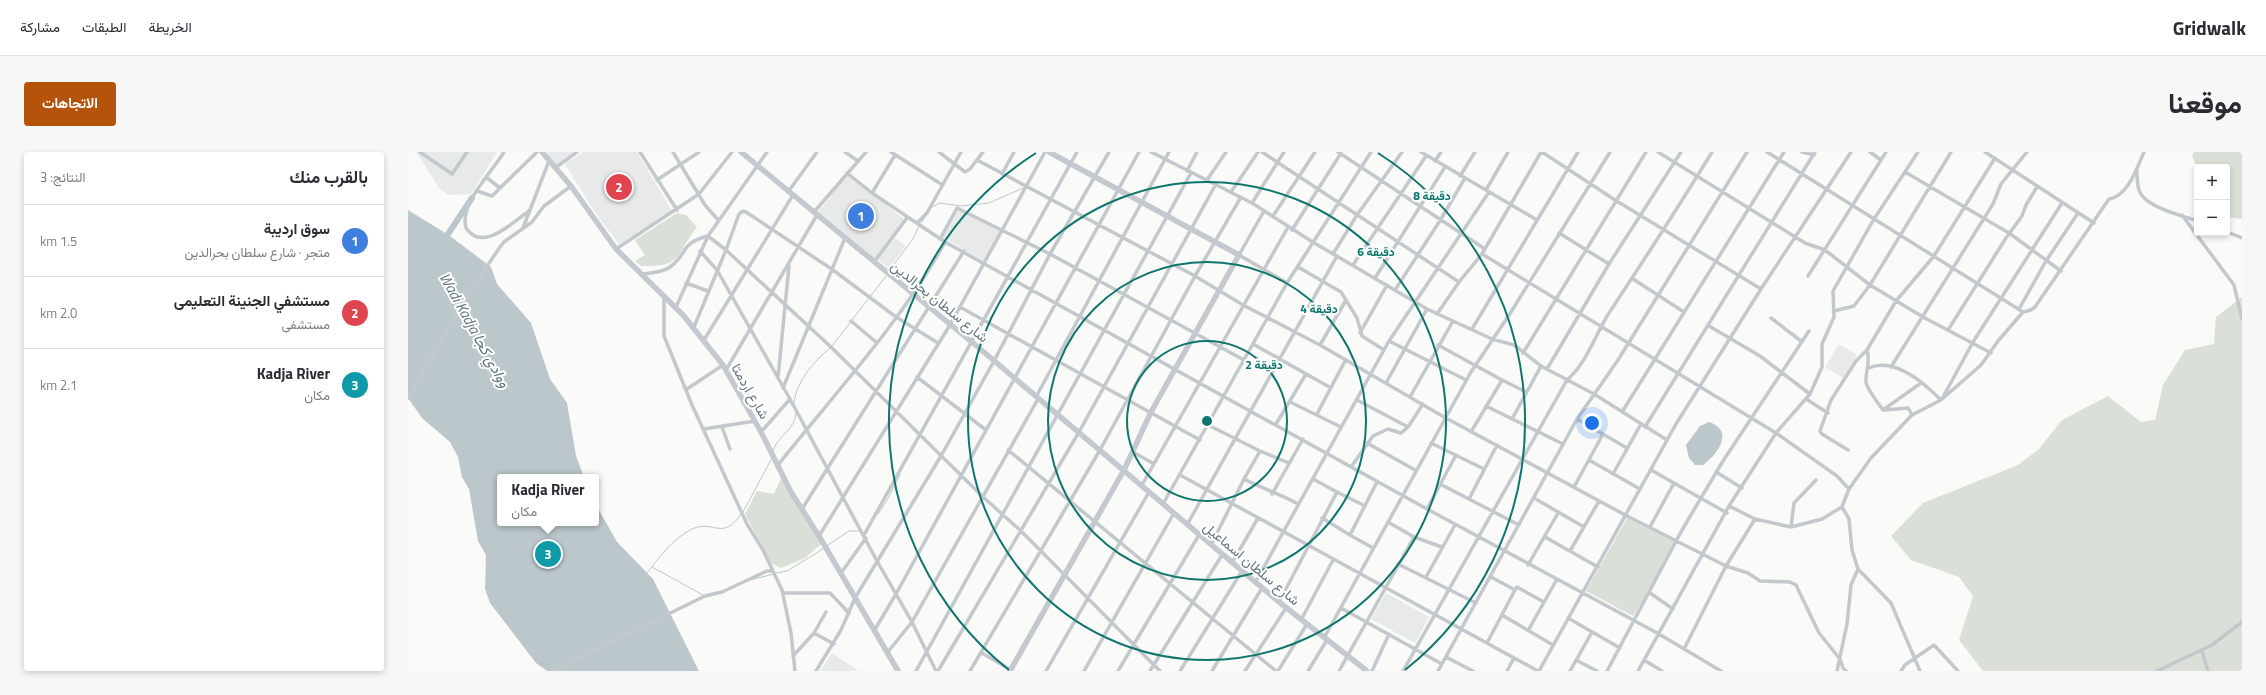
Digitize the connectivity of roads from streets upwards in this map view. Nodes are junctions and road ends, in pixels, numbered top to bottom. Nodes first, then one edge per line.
1 (420, 152) edge
2 (467, 152) edge
3 (504, 152) edge
4 (537, 152) edge
5 (542, 152) edge
6 (577, 152) edge
7 (640, 152) edge
8 (673, 152) edge
9 (699, 152) edge
10 (732, 152) edge
11 (741, 152) edge
12 (767, 152) edge
13 (817, 152) edge
14 (845, 152) edge
15 (866, 152) edge
16 (891, 152) edge
17 (939, 152) edge
18 (961, 152) edge
19 (983, 152) edge
20 (1014, 152) edge
21 (1045, 152) edge
22 (1049, 152) edge
23 (1077, 152) edge
24 (1109, 152) edge
25 (1139, 152) edge
26 (1151, 152) edge
27 (1169, 152) edge
28 (1197, 152) edge
29 (1226, 152) edge
30 (1258, 152) edge
31 (1262, 152) edge
32 (1284, 152) edge
33 (1315, 152) edge
34 (1340, 152) edge
35 (1371, 152) edge
36 (1402, 152) edge
37 (1420, 152) edge
38 (1441, 152) edge
39 (1475, 152) edge
40 (1508, 152) edge
41 (1542, 152) edge
42 (1578, 152) edge
43 (1610, 152) edge
44 (1646, 152) edge
45 (1658, 152) edge
46 (1681, 152) edge
47 (1712, 152) edge
48 (1747, 152) edge
49 (1767, 152) edge
50 (1784, 152) edge
51 (1802, 152) edge
52 (1851, 152) edge
53 (1870, 152) edge
54 (1886, 152) edge
55 (1918, 152) edge
56 (1951, 152) edge
57 (1985, 152) edge
58 (2027, 152) edge
59 (2144, 152) edge
60 (1815, 153) edge
61 (895, 155) junction
62 (1426, 156) junction
63 (1995, 158) junction
64 (1779, 159) junction
65 (549, 160) junction
66 (977, 160) junction
67 (1165, 160) junction
68 (1881, 160) junction
69 (858, 161) junction
70 (1435, 161) junction
71 (1278, 162) junction
72 (1675, 162) junction
73 (954, 164) junction
74 (1071, 164) junction
75 (681, 165) junction
76 (758, 165) junction
77 (1361, 167) junction
78 (1445, 167) junction
79 (554, 168) junction
80 (1567, 169) junction
81 (2012, 170) junction
82 (2137, 170) junction
83 (1189, 172) junction
84 (1905, 172) junction
85 (847, 173) junction
86 (1002, 174) junction
87 (1802, 174) junction
88 (1299, 176) junction
89 (1460, 176) junction
90 (1697, 176) junction
91 (486, 177) junction
92 (1094, 177) junction
93 (1465, 178) junction
94 (658, 180) junction
95 (1207, 180) junction
96 (1382, 180) junction
97 (1591, 183) junction
98 (941, 184) junction
99 (1216, 184) junction
100 (571, 186) junction
101 (1026, 187) junction
102 (2037, 187) junction
103 (500, 188) junction
104 (1318, 188) junction
105 (1931, 188) junction
106 (1118, 190) junction
107 (1826, 190) junction
108 (477, 191) junction
109 (1488, 191) junction
110 (1722, 191) junction
111 (1231, 192) junction
112 (872, 193) junction
113 (699, 194) junction
114 (791, 194) junction
115 (1402, 194) junction
116 (1241, 197) junction
117 (1050, 199) junction
118 (1616, 200) junction
119 (1338, 202) junction
120 (2062, 202) junction
121 (1142, 203) junction
122 (1252, 203) junction
123 (1511, 204) junction
124 (1422, 206) junction
125 (1852, 207) junction
126 (1750, 208) junction
127 (1966, 208) junction
128 (677, 210) junction
129 (1264, 211) junction
130 (529, 212) junction
131 (1074, 212) junction
132 (2078, 213) junction
133 (815, 214) junction
134 (1357, 214) junction
135 (1641, 214) junction
136 (1166, 216) junction
137 (1273, 216) junction
138 (2182, 216) junction
139 (907, 218) junction
140 (1984, 218) junction
141 (1441, 219) junction
142 (1874, 219) junction
143 (718, 220) junction
144 (1537, 220) junction
145 (2194, 220) edge
146 (1771, 222) junction
147 (2094, 223) junction
148 (917, 224) junction
149 (1098, 225) junction
150 (1288, 227) junction
151 (1378, 228) junction
152 (522, 229) junction
153 (773, 229) junction
154 (1190, 229) junction
155 (1665, 229) junction
156 (1002, 230) junction
157 (1292, 230) junction
158 (1462, 233) junction
159 (1559, 233) junction
160 (2009, 233) junction
161 (2230, 233) edge
162 (708, 236) junction
163 (1900, 236) junction
164 (1796, 237) junction
165 (845, 238) junction
166 (1122, 238) junction
167 (2242, 238) edge
168 (940, 239) junction
169 (1215, 241) junction
170 (1399, 241) junction
171 (945, 242) junction
172 (1027, 242) junction
173 (1312, 242) junction
174 (1688, 244) junction
175 (799, 246) junction
176 (616, 249) junction
177 (1485, 249) junction
178 (726, 250) junction
179 (1584, 250) junction
180 (1825, 250) junction
181 (2030, 250) junction
182 (700, 251) junction
183 (964, 251) junction
184 (1147, 251) junction
185 (1050, 254) junction
186 (1419, 254) junction
187 (1482, 254) junction
188 (1240, 255) junction
189 (1335, 255) junction
190 (1934, 256) junction
191 (1716, 260) junction
192 (2046, 261) junction
193 (874, 262) junction
194 (790, 263) junction
195 (984, 263) junction
196 (1171, 264) junction
197 (1609, 264) junction
198 (1846, 265) junction
199 (1353, 266) junction
200 (1075, 267) junction
201 (1298, 267) junction
202 (1438, 267) junction
203 (1952, 268) junction
204 (1264, 269) junction
205 (1506, 269) junction
206 (717, 270) junction
207 (833, 270) junction
208 (747, 271) junction
209 (2061, 271) junction
210 (641, 274) junction
211 (1738, 275) junction
212 (1008, 276) junction
213 (1195, 276) junction
214 (1808, 276) dead end
215 (1375, 278) junction
216 (1633, 279) junction
217 (1098, 281) junction
218 (1322, 282) junction
219 (1458, 282) junction
220 (686, 283) junction
221 (1287, 283) junction
222 (1529, 284) junction
223 (1977, 284) junction
224 (1387, 285) junction
225 (1870, 285) junction
226 (1031, 289) junction
227 (1761, 289) junction
228 (1395, 290) junction
229 (708, 291) junction
230 (1220, 291) junction
231 (771, 293) junction
232 (913, 294) junction
233 (1124, 294) junction
234 (664, 295) junction
235 (1658, 296) junction
236 (732, 297) junction
237 (2001, 298) junction
238 (1554, 299) junction
239 (1346, 300) junction
240 (1896, 301) junction
241 (1056, 302) junction
242 (1415, 302) junction
243 (1243, 305) junction
244 (786, 306) junction
245 (676, 307) junction
246 (928, 307) junction
247 (960, 307) junction
248 (1147, 307) junction
249 (1427, 309) junction
250 (2019, 309) junction
251 (1834, 311) junction
252 (1684, 312) junction
253 (2023, 312) junction
254 (1437, 314) junction
255 (1579, 314) junction
256 (1079, 316) junction
257 (896, 317) junction
258 (1923, 317) junction
259 (1771, 318) dead end
260 (1268, 319) junction
261 (2242, 319) edge
262 (851, 321) dead end
263 (984, 321) junction
264 (1171, 321) junction
265 (1453, 321) junction
266 (950, 324) junction
267 (1709, 326) junction
268 (694, 327) junction
269 (1602, 327) junction
270 (809, 328) junction
271 (915, 328) junction
272 (1104, 329) junction
273 (1472, 329) junction
274 (1948, 330) junction
275 (750, 331) junction
276 (1809, 331) dead end
277 (1294, 332) junction
278 (1360, 333) junction
279 (1007, 334) junction
280 (1195, 335) junction
281 (1492, 339) junction
282 (704, 340) junction
283 (1730, 340) junction
284 (1390, 341) junction
285 (1801, 341) junction
286 (876, 342) junction
287 (972, 342) junction
288 (1128, 342) junction
289 (1973, 342) junction
290 (938, 343) junction
291 (1253, 344) junction
292 (1628, 344) junction
293 (1320, 345) junction
294 (1438, 345) junction
295 (1032, 348) junction
296 (1220, 348) junction
297 (1405, 349) junction
298 (1384, 350) junction
299 (1867, 350) junction
300 (1523, 353) junction
301 (1991, 353) junction
302 (1152, 356) junction
303 (1280, 358) junction
304 (1056, 360) junction
305 (1244, 360) junction
306 (1653, 360) junction
307 (994, 361) junction
308 (1345, 361) junction
309 (1430, 361) junction
310 (1475, 365) junction
311 (1541, 366) junction
312 (725, 367) junction
313 (1868, 368) junction
314 (1891, 368) junction
315 (1175, 370) junction
316 (1547, 370) junction
317 (853, 371) junction
318 (1081, 372) junction
319 (1780, 373) junction
320 (1306, 374) junction
321 (1677, 374) junction
322 (1370, 375) junction
323 (918, 377) junction
324 (778, 378) junction
325 (1014, 380) junction
326 (1466, 380) junction
327 (1502, 380) junction
328 (1567, 380) junction
329 (1921, 383) junction
330 (1200, 384) junction
331 (1386, 384) junction
332 (1104, 385) junction
333 (1699, 387) junction
334 (784, 388) junction
335 (1331, 388) junction
336 (687, 389) junction
337 (876, 392) junction
338 (1526, 392) junction
339 (409, 393) edge
340 (942, 394) junction
341 (1594, 394) junction
342 (1810, 394) junction
343 (1224, 396) junction
344 (408, 398) edge
345 (790, 398) junction
346 (1037, 398) junction
347 (1410, 398) junction
348 (1806, 399) junction
349 (1128, 400) junction
350 (1357, 400) junction
351 (1941, 400) junction
352 (1290, 402) junction
353 (1423, 404) junction
354 (1486, 406) junction
355 (1250, 410) junction
356 (1883, 410) junction
357 (896, 412) junction
358 (965, 412) junction
359 (1151, 412) junction
360 (1622, 412) junction
361 (1828, 412) junction
362 (1317, 414) junction
363 (1058, 415) junction
364 (1912, 415) junction
365 (1444, 417) junction
366 (1512, 418) junction
367 (1750, 418) junction
368 (1577, 419) junction
369 (755, 421) junction
370 (1276, 424) junction
371 (1208, 425) junction
372 (1643, 425) junction
373 (1176, 426) junction
374 (722, 427) junction
375 (1341, 427) junction
376 (1408, 427) junction
377 (704, 429) junction
378 (806, 430) junction
379 (986, 430) junction
380 (1538, 431) junction
381 (761, 432) junction
382 (1078, 432) junction
383 (1471, 432) junction
384 (1776, 433) junction
385 (1603, 434) junction
386 (920, 435) junction
387 (1234, 439) junction
388 (1303, 439) junction
389 (1200, 440) junction
390 (1667, 440) junction
391 (1367, 443) junction
392 (1431, 443) junction
393 (1563, 444) junction
394 (1496, 446) junction
395 (1628, 448) junction
396 (730, 449) dead end
397 (1008, 450) junction
398 (1100, 450) junction
399 (1848, 450) dead end
400 (1260, 451) junction
401 (1133, 452) junction
402 (1326, 453) junction
403 (1456, 455) junction
404 (941, 456) junction
405 (1522, 458) junction
406 (1589, 460) junction
407 (1289, 463) junction
408 (1154, 464) junction
409 (777, 466) junction
410 (1029, 466) junction
411 (1351, 467) junction
412 (827, 469) junction
413 (1484, 469) junction
414 (1124, 470) junction
415 (1415, 470) junction
416 (1651, 470) junction
417 (1548, 472) junction
418 (1716, 472) junction
419 (1613, 474) junction
420 (962, 475) junction
421 (1180, 475) junction
422 (1244, 479) junction
423 (1313, 479) junction
424 (1816, 480) dead end
425 (1377, 482) junction
426 (1049, 483) junction
427 (1674, 483) junction
428 (1440, 484) junction
429 (1142, 485) junction
430 (1574, 487) junction
431 (1742, 488) junction
432 (1208, 489) junction
433 (1640, 489) junction
434 (1849, 489) junction
435 (1149, 492) junction
436 (1337, 492) junction
437 (1272, 494) junction
438 (1402, 495) junction
439 (982, 496) junction
440 (844, 498) junction
441 (1534, 498) junction
442 (1701, 498) junction
443 (1469, 499) junction
444 (1599, 500) junction
445 (1070, 501) junction
446 (1231, 503) junction
447 (1163, 504) junction
448 (1298, 504) junction
449 (1365, 506) junction
450 (1729, 506) junction
451 (1842, 507) junction
452 (801, 510) junction
453 (1427, 510) junction
454 (1494, 511) junction
455 (1726, 512) junction
456 (1174, 513) junction
457 (1558, 513) junction
458 (1002, 514) junction
459 (1627, 516) junction
460 (1258, 518) junction
461 (1322, 518) junction
462 (1755, 519) junction
463 (1095, 522) junction
464 (1388, 522) junction
465 (1188, 525) junction
466 (1455, 525) junction
467 (1519, 525) junction
468 (1584, 527) junction
469 (1650, 527) junction
470 (1791, 527) junction
471 (1021, 531) junction
472 (1284, 531) junction
473 (1199, 535) junction
474 (1350, 535) junction
475 (819, 536) junction
476 (865, 537) junction
477 (1414, 537) junction
478 (1478, 537) junction
479 (1545, 537) junction
480 (1677, 540) junction
481 (1120, 542) junction
482 (1308, 544) junction
483 (1211, 545) junction
484 (1442, 547) junction
485 (1373, 548) junction
486 (1570, 551) junction
487 (1041, 552) junction
488 (1504, 552) junction
489 (1703, 554) junction
490 (1222, 555) junction
491 (1333, 560) junction
492 (877, 561) junction
493 (1232, 563) junction
494 (1145, 564) junction
495 (1398, 564) junction
496 (1528, 565) junction
497 (1726, 566) junction
498 (1598, 567) junction
499 (1858, 569) junction
500 (773, 571) junction
501 (1242, 572) junction
502 (841, 573) junction
503 (1064, 574) junction
504 (1359, 574) junction
505 (1426, 577) junction
506 (1491, 577) junction
507 (1557, 579) junction
508 (1255, 583) junction
509 (1169, 584) junction
510 (1262, 588) junction
511 (1385, 588) junction
512 (1450, 588) junction
513 (1515, 590) junction
514 (1583, 592) junction
515 (783, 593) junction
516 (1650, 593) junction
517 (896, 594) junction
518 (855, 598) junction
519 (1089, 598) junction
520 (1279, 602) junction
521 (1544, 602) junction
522 (1192, 603) junction
523 (1476, 603) junction
524 (1286, 608) junction
525 (1340, 608) junction
526 (1673, 609) junction
527 (826, 612) dead end
528 (849, 613) junction
529 (1436, 614) junction
530 (1502, 615) junction
531 (1211, 618) junction
532 (1568, 618) junction
533 (1301, 620) junction
534 (1634, 621) junction
535 (912, 622) junction
536 (1111, 622) junction
537 (1366, 622) junction
538 (2242, 622) edge
539 (1308, 624) junction
540 (1461, 629) junction
541 (1529, 629) junction
542 (874, 631) junction
543 (1592, 632) junction
544 (814, 633) junction
545 (1390, 634) junction
546 (1659, 634) junction
547 (1233, 636) junction
548 (1326, 639) junction
549 (1487, 643) junction
550 (834, 644) junction
551 (1134, 645) junction
552 (1553, 645) junction
553 (1620, 648) junction
554 (1416, 649) junction
555 (1684, 649) junction
556 (2202, 650) junction
557 (928, 653) junction
558 (982, 653) junction
559 (1255, 653) junction
560 (887, 654) junction
561 (793, 656) junction
562 (1348, 656) junction
563 (1446, 657) junction
564 (1514, 658) junction
565 (1840, 659) junction
566 (1914, 659) junction
567 (1576, 660) junction
568 (1644, 660) junction
569 (1442, 664) junction
570 (1154, 665) junction
571 (1710, 666) junction
572 (552, 671) edge
573 (795, 671) edge
574 (816, 671) edge
575 (898, 671) edge
576 (916, 671) edge
577 (937, 671) edge
578 (970, 671) edge
579 (1011, 671) edge
580 (1046, 671) edge
581 (1084, 671) edge
582 (1118, 671) edge
583 (1150, 671) edge
584 (1160, 671) edge
585 (1180, 671) edge
586 (1212, 671) edge
587 (1245, 671) edge
588 (1277, 671) edge
589 (1308, 671) edge
590 (1339, 671) edge
591 (1367, 671) edge
592 (1372, 671) edge
593 (1403, 671) edge
594 (1438, 671) edge
595 (1472, 671) edge
596 (1507, 671) edge
597 (1539, 671) edge
598 (1570, 671) edge
599 (1598, 671) edge
600 (1607, 671) edge
601 (1638, 671) edge
602 (1662, 671) edge
603 (1707, 671) edge
604 (1721, 671) edge
605 (1837, 671) edge
606 (1846, 671) edge
607 (1901, 671) edge
608 (1920, 671) edge
609 (1958, 671) edge
610 (2157, 671) edge
611 (2208, 671) edge

1 - 2 street
3 - 91 street
4 - 103 street
5 - 65 street, شارع اردمتا
6 - 79 street
7 - 94 street
8 - 75 street
9 - 75 street
10 - 113 street
11 - 76 street, شارع سلطان بحرالدين
12 - 76 street
13 - 114 street
14 - 69 street
15 - 69 street
16 - 61 street
17 - 73 street
18 - 73 street
19 - 66 street
20 - 86 street
21 - 101 street
22 - 74 street
23 - 74 street
24 - 92 street
25 - 106 street
26 - 67 street
27 - 67 street
28 - 83 street
29 - 95 street
30 - 111 street
31 - 71 street
32 - 71 street
33 - 88 street
34 - 77 street
34 - 104 street
35 - 77 street
36 - 96 street
37 - 62 street
38 - 70 street
39 - 89 street
40 - 109 street
41 - 80 street
41 - 123 street
42 - 80 street
43 - 97 street
44 - 118 street
45 - 72 street
46 - 72 street
47 - 90 street
48 - 110 street
49 - 64 street
50 - 64 street
51 - 60 street
52 - 107 street
53 - 68 street
54 - 68 street
55 - 84 street
56 - 105 street
57 - 63 street
58 - 81 street
59 - 82 street
60 - 87 street
61 - 98 street
61 - 112 street
62 - 70 street
62 - 115 street
63 - 81 street
63 - 127 street
64 - 87 street
64 - 126 street
65 - 79 street, شارع اردمتا
65 - 130 street
66 - 73 street
66 - 86 street
67 - 83 street
67 - 121 street
68 - 125 street
69 - 85 street
70 - 78 street
71 - 88 street
71 - 122 street
72 - 90 street
72 - 135 street
73 - 98 street
74 - 92 street
74 - 117 street
75 - 94 street
75 - 113 street
76 - 114 street, شارع سلطان بحرالدين
76 - 143 street
77 - 96 street
77 - 119 street
78 - 89 street
78 - 124 street
79 - 100 street, شارع اردمتا
80 - 97 street
80 - 144 street
81 - 102 street
81 - 140 street
82 - 138 street
82 - 147 street
83 - 95 street
83 - 136 street
84 - 105 street
84 - 142 street
85 - 112 street
85 - 133 street
86 - 101 street
87 - 107 street
87 - 146 street
88 - 104 street
88 - 137 street
89 - 93 street
90 - 110 street
90 - 155 street
91 - 103 street
91 - 108 street
92 - 106 street
92 - 131 street
93 - 109 street
93 - 141 street
94 - 128 street
95 - 99 street
96 - 115 street
96 - 134 street
97 - 118 street
97 - 159 street
98 - 148 street
99 - 111 street
99 - 154 street
100 - 152 street
100 - 176 street, شارع اردمتا
101 - 117 street
101 - 156 street
102 - 120 street
102 - 160 street
103 - 108 street
104 - 119 street
104 - 157 street
105 - 127 street
105 - 163 street
106 - 121 street
106 - 149 street
107 - 125 street
107 - 164 street
108 - 130 street
109 - 123 street
109 - 158 street
110 - 126 street
110 - 174 street
111 - 116 street
112 - 139 street
113 - 128 street
113 - 143 street
114 - 133 street, شارع سلطان بحرالدين
114 - 153 street
115 - 124 street
115 - 151 street
116 - 122 street
116 - 169 street
117 - 131 street
117 - 172 street
118 - 135 street
118 - 179 street
119 - 134 street
119 - 173 street
120 - 132 street
120 - 181 street
121 - 136 street
121 - 166 street
122 - 129 street
123 - 144 street
123 - 177 street
124 - 141 street
124 - 170 street
125 - 142 street
125 - 180 street
126 - 146 street
126 - 191 street
127 - 140 street
127 - 190 street
128 - 176 street
129 - 137 street
129 - 188 street
130 - 152 street
131 - 149 street
131 - 185 street
132 - 147 street
132 - 192 street
133 - 165 street, شارع سلطان بحرالدين
133 - 175 street
134 - 151 street
134 - 189 street
135 - 155 street
135 - 197 street
136 - 154 street
136 - 184 street
137 - 150 street
138 - 145 street
138 - 261 street
139 - 148 street
139 - 193 street
140 - 160 street
140 - 203 street
141 - 158 street
141 - 186 street
142 - 163 street
142 - 198 street
143 - 162 street
144 - 205 street
146 - 164 street
146 - 211 street
147 - 209 street
148 - 168 street
149 - 166 street
149 - 200 street
150 - 157 street
150 - 204 street
151 - 170 street
151 - 199 street
152 - 339 street
153 - 175 street
153 - 178 street
153 - 208 street
154 - 169 street
154 - 196 street
155 - 174 street
155 - 216 street
156 - 168 street
156 - 172 street
156 - 195 street
157 - 173 street
158 - 177 street
158 - 202 street
159 - 179 street
159 - 222 street
160 - 181 street
160 - 223 street
161 - 167 street
162 - 178 street
162 - 182 street
162 - 210 street
163 - 190 street
163 - 225 street
164 - 180 street
164 - 227 street
165 - 193 street, شارع سلطان بحرالدين
165 - 207 street
166 - 184 street
166 - 217 street
168 - 171 street
169 - 188 street
169 - 213 street
170 - 186 street
170 - 215 street
171 - 183 street
171 - 232 street
172 - 185 street
172 - 212 street
173 - 189 street
173 - 201 street
174 - 191 street
174 - 235 street
175 - 194 street
175 - 207 street
176 - 210 street, شارع اردمتا
177 - 187 street
178 - 206 street
178 - 208 street
179 - 197 street
179 - 238 street
180 - 198 street
180 - 214 street
181 - 192 street
181 - 237 street
182 - 206 street
182 - 220 street
183 - 195 street
183 - 246 street
184 - 196 street
184 - 233 street
185 - 200 street
185 - 226 street
186 - 202 street
186 - 228 street
187 - 205 street
187 - 219 street
188 - 204 street
188 - 230 street
189 - 199 street
189 - 218 street
190 - 203 street
190 - 240 street
191 - 211 street
191 - 252 street
192 - 209 street
192 - 250 street
193 - 232 street, شارع سلطان بحرالدين
194 - 231 street
194 - 244 street
195 - 212 street
195 - 247 street
196 - 213 street
196 - 248 street
197 - 255 street
198 - 225 street
198 - 251 street
199 - 215 street
200 - 217 street
200 - 241 street
201 - 218 street
201 - 221 street
202 - 219 street
202 - 242 street
203 - 223 street
203 - 258 street
204 - 221 street
204 - 243 street
205 - 222 street
205 - 273 street
206 - 229 street
206 - 236 street
207 - 257 street
207 - 270 street
208 - 231 street
208 - 236 street
209 - 253 street
210 - 234 street, شارع اردمتا
211 - 227 street
211 - 267 street
212 - 226 street
212 - 263 street
213 - 230 street
213 - 264 street
215 - 224 street
216 - 235 street
216 - 269 street
217 - 233 street
217 - 256 street
218 - 239 street
218 - 277 street
219 - 254 street
220 - 229 street
220 - 245 street
221 - 260 street
222 - 238 street
222 - 281 street
223 - 237 street
223 - 274 street
224 - 228 street
224 - 278 street
225 - 240 street
225 - 251 street
226 - 241 street
226 - 279 street
227 - 283 street
228 - 242 street
229 - 268 street
230 - 243 street
230 - 280 street
231 - 244 street
231 - 275 street
232 - 246 street, شارع سلطان بحرالدين
232 - 257 street
233 - 248 street
233 - 272 street
234 - 245 street, شارع اردمتا
234 - 336 street
235 - 252 street
235 - 292 street
236 - 275 street
236 - 282 street
237 - 250 street
237 - 289 street
238 - 255 street
238 - 300 street
239 - 278 street
239 - 293 street
240 - 258 street
240 - 299 street
241 - 256 street
241 - 295 street
242 - 249 street
242 - 284 street
243 - 260 street
243 - 296 street
244 - 270 street
244 - 324 street
245 - 268 street, شارع اردمتا
246 - 266 street, شارع سلطان بحرالدين
246 - 271 street
247 - 263 street
247 - 266 street
248 - 264 street
248 - 288 street
249 - 254 street
249 - 297 street
250 - 253 street
251 - 342 street
252 - 306 street
253 - 301 street
254 - 265 street
255 - 269 street
255 - 316 street
256 - 272 street
256 - 304 street
257 - 271 street
257 - 286 street
258 - 274 street
258 - 314 street
259 - 285 street
260 - 277 street
260 - 291 street
262 - 286 street
263 - 279 street
263 - 287 street
264 - 280 street
264 - 302 street
265 - 273 street
265 - 294 street
266 - 287 street, شارع سلطان بحرالدين
266 - 290 street
267 - 283 street
267 - 321 street
268 - 282 street, شارع اردمتا
269 - 292 street
269 - 328 street
270 - 317 street
270 - 334 street
271 - 290 street
271 - 337 street
272 - 288 street
272 - 318 street
273 - 281 street
274 - 289 street
275 - 312 street
275 - 324 street
276 - 285 street
277 - 293 street
277 - 303 street
278 - 298 street
279 - 295 street
279 - 307 street
280 - 296 street
280 - 315 street
281 - 300 street
281 - 310 street
282 - 312 street, شارع اردمتا
283 - 319 street
283 - 333 street
284 - 297 street
284 - 298 street
285 - 319 street
286 - 317 street
287 - 307 street, شارع سلطان بحرالدين
287 - 340 street
288 - 302 street
288 - 332 street
289 - 301 street
289 - 351 street
290 - 323 street
291 - 303 street
291 - 305 street
292 - 306 street
292 - 341 street
293 - 308 street
294 - 309 street
294 - 310 street
295 - 304 street
295 - 325 street
296 - 305 street
296 - 330 street
297 - 309 street
297 - 331 street
298 - 322 street
299 - 313 street
299 - 361 street
300 - 311 street
301 - 351 street
302 - 315 street
302 - 349 street
303 - 320 street
303 - 355 street
304 - 318 street
304 - 346 street
305 - 343 street
306 - 321 street
306 - 360 street
307 - 325 street, شارع سلطان بحرالدين
307 - 358 street
308 - 322 street
308 - 335 street
309 - 326 street
309 - 347 street
310 - 326 street
310 - 327 street
311 - 316 street
311 - 338 street
312 - 336 street
312 - 369 street, شارع اردمتا
313 - 314 street
313 - 356 street
314 - 329 street
315 - 330 street
315 - 359 street
316 - 328 street
317 - 337 street
317 - 378 street
318 - 332 street
318 - 363 street
319 - 342 street
319 - 367 street
320 - 335 street
320 - 352 street
321 - 333 street
321 - 372 street
322 - 331 street
322 - 350 street
323 - 340 street
323 - 357 street
324 - 334 street
325 - 346 street, شارع سلطان بحرالدين
325 - 379 street
326 - 365 street
327 - 338 street
327 - 354 street
328 - 341 street
328 - 380 street
329 - 351 street
329 - 356 street
330 - 343 street
330 - 373 street
331 - 347 street
332 - 349 street
332 - 382 street
333 - 367 street
333 - 390 street
334 - 345 street
335 - 362 street
336 - 377 street
337 - 357 street
337 - 412 street
338 - 366 street
339 - 344 street
340 - 358 street
340 - 386 street
341 - 360 street
341 - 368 street
342 - 348 street
343 - 355 street
343 - 371 street
345 - 378 street
345 - 381 street
346 - 363 street, شارع سلطان بحرالدين
346 - 397 street
347 - 353 street
348 - 361 street
348 - 384 street
349 - 359 street
349 - 398 street
350 - 375 street
350 - 376 street
351 - 364 street
352 - 362 street
352 - 370 street
353 - 365 street
353 - 376 street
354 - 366 street
354 - 383 street
355 - 370 street
355 - 387 street
356 - 364 street
357 - 386 street
357 - 440 street
358 - 379 street
358 - 404 street
359 - 373 street
359 - 401 street
360 - 372 street
361 - 399 street
362 - 375 street
363 - 382 street, شارع سلطان بحرالدين
363 - 410 street
364 - 434 street
365 - 383 street
365 - 392 street
366 - 380 street
367 - 384 street
367 - 418 street
368 - 385 street
368 - 393 street
369 - 374 street
369 - 381 street, شارع اردمتا
370 - 388 street
371 - 387 street
371 - 389 street
372 - 390 street
372 - 395 street
373 - 389 street
373 - 408 street
374 - 377 street
374 - 396 street
375 - 402 street
376 - 391 street
377 - 500 street
378 - 409 street
378 - 412 street
379 - 420 street
380 - 393 street
380 - 405 street
381 - 409 street, شارع اردمتا
382 - 398 street, شارع سلطان بحرالدين
382 - 426 street
383 - 394 street
384 - 431 street
384 - 434 street
385 - 395 street
385 - 406 street
386 - 404 street
386 - 476 street
387 - 400 street
387 - 432 street
388 - 402 street
388 - 407 street
389 - 421 street
390 - 416 street
391 - 411 street
391 - 415 street
392 - 403 street
392 - 415 street
393 - 417 street
394 - 405 street
394 - 413 street
395 - 419 street
397 - 410 street
397 - 439 street
398 - 414 street, شارع سلطان بحرالدين
398 - 445 street
400 - 407 street
400 - 422 street
401 - 408 street
401 - 414 street
402 - 411 street
402 - 423 street
403 - 413 street
403 - 428 street
404 - 420 street
404 - 492 street
405 - 417 street
405 - 454 street
406 - 419 street
406 - 430 street
407 - 437 street
408 - 429 street
409 - 452 street, شارع اردمتا
410 - 426 street
410 - 458 street
411 - 425 street
412 - 440 street
412 - 452 street
413 - 443 street
414 - 429 street, شارع سلطان اسماعيل
414 - 463 street
415 - 438 street
416 - 427 street
416 - 433 street
417 - 430 street
417 - 441 street
418 - 431 street
418 - 442 street
419 - 433 street
420 - 439 street
420 - 517 street
421 - 432 street
421 - 447 street
422 - 437 street
422 - 446 street
423 - 436 street
423 - 448 street
424 - 470 street
425 - 438 street
425 - 449 street
426 - 445 street
426 - 471 street
427 - 442 street
427 - 469 street
428 - 443 street
428 - 453 street
429 - 435 street, شارع سلطان اسماعيل
430 - 444 street
431 - 450 street
432 - 446 street
432 - 465 street
433 - 459 street
434 - 451 street
435 - 447 street, شارع سلطان اسماعيل
435 - 481 street
436 - 449 street
436 - 461 street
437 - 448 street
438 - 453 street
438 - 464 street
439 - 458 street
439 - 535 street
440 - 475 street
440 - 476 street
441 - 457 street
441 - 467 street
442 - 455 street
442 - 480 street
443 - 454 street
444 - 459 street
444 - 468 street
445 - 463 street
445 - 487 street
446 - 460 street
446 - 483 street
447 - 456 street, شارع سلطان اسماعيل
448 - 472 street
449 - 474 street
450 - 455 street
450 - 462 street
451 - 470 street
451 - 499 street
452 - 475 street, شارع اردمتا
453 - 466 street
454 - 467 street
454 - 478 street
455 - 489 street
456 - 465 street, شارع سلطان اسماعيل
456 - 494 street
457 - 468 street
457 - 479 street
458 - 471 street
458 - 557 street
459 - 469 street
459 - 498 street
460 - 472 street
460 - 493 street
461 - 474 street
461 - 482 street
462 - 470 street
462 - 497 street
463 - 481 street
463 - 503 street
464 - 477 street
464 - 485 street
465 - 473 street, شارع سلطان اسماعيل
466 - 478 street
466 - 484 street
467 - 488 street
468 - 486 street
469 - 480 street
471 - 487 street
471 - 577 street
472 - 482 street
472 - 508 street
473 - 483 street, شارع سلطان اسماعيل
473 - 509 street
474 - 485 street
475 - 502 street, شارع اردمتا
476 - 492 street
476 - 502 street
477 - 484 street
477 - 495 street
478 - 488 street
478 - 512 street
479 - 486 street
479 - 496 street
480 - 489 street
480 - 516 street
481 - 494 street
481 - 519 street
482 - 491 street
482 - 520 street
483 - 490 street, شارع سلطان اسماعيل
484 - 505 street
485 - 504 street
486 - 498 street
487 - 503 street
487 - 558 street
488 - 496 street
488 - 506 street
489 - 497 street
489 - 526 street
490 - 493 street, شارع سلطان اسماعيل
490 - 522 street
491 - 504 street
491 - 533 street
492 - 517 street
492 - 518 street
493 - 501 street, شارع سلطان اسماعيل
494 - 509 street
494 - 536 street
495 - 505 street
495 - 511 street
496 - 507 street
497 - 555 street
497 - 565 street
498 - 514 street
499 - 565 street
499 - 566 street
500 - 515 street
500 - 572 street
501 - 508 street, شارع سلطان اسماعيل
501 - 531 street
502 - 518 street, شارع اردمتا
503 - 519 street
503 - 579 street
504 - 511 street
504 - 525 street
505 - 512 street
506 - 513 street
506 - 523 street
507 - 514 street
507 - 521 street
508 - 510 street, شارع سلطان اسماعيل
509 - 522 street
509 - 551 street
510 - 520 street, شارع سلطان اسماعيل
510 - 547 street
511 - 529 street
511 - 537 street
512 - 523 street
512 - 529 street
513 - 521 street
513 - 530 street
514 - 532 street
514 - 534 street
515 - 528 street
515 - 561 street
516 - 526 street
516 - 534 street
517 - 535 street
517 - 542 street
518 - 528 street
518 - 542 street, شارع اردمتا
519 - 536 street
519 - 580 street
520 - 524 street, شارع سلطان اسماعيل
521 - 541 street
522 - 531 street
522 - 570 street
523 - 540 street
524 - 533 street, شارع سلطان اسماعيل
524 - 559 street
525 - 537 street
525 - 548 street
526 - 546 street
527 - 544 street
528 - 550 street
529 - 540 street
529 - 554 street
530 - 541 street
530 - 549 street
531 - 547 street
531 - 585 street
532 - 543 street
532 - 552 street
533 - 539 street, شارع سلطان اسماعيل
534 - 546 street
534 - 553 street
535 - 557 street
535 - 560 street
536 - 551 street
536 - 581 street
537 - 545 street
537 - 562 street
538 - 556 street
539 - 548 street, شارع سلطان اسماعيل
539 - 588 street
540 - 549 street
540 - 563 street
541 - 552 street
542 - 560 street, شارع اردمتا
543 - 553 street
543 - 567 street
544 - 550 street
544 - 561 street
545 - 554 street
545 - 592 street
546 - 555 street
546 - 568 street
547 - 559 street
547 - 586 street
548 - 562 street, شارع سلطان اسماعيل
548 - 589 street
549 - 564 street
550 - 574 street
551 - 570 street
551 - 582 street
552 - 597 street
553 - 600 street
554 - 569 street
554 - 593 street
555 - 571 street
556 - 610 street
556 - 611 street
557 - 576 street
557 - 577 street
558 - 578 street
558 - 579 street
559 - 587 street
559 - 588 street
560 - 575 street, شارع اردمتا
561 - 573 street
562 - 590 street
562 - 591 street, شارع سلطان اسماعيل
563 - 569 street
563 - 595 street
564 - 596 street
564 - 597 street
565 - 605 street
565 - 606 street
566 - 607 street
566 - 608 street
566 - 609 street
567 - 598 street
567 - 599 street
568 - 601 street
568 - 602 street
569 - 594 street
570 - 583 street
570 - 584 street
571 - 603 street
571 - 604 street

